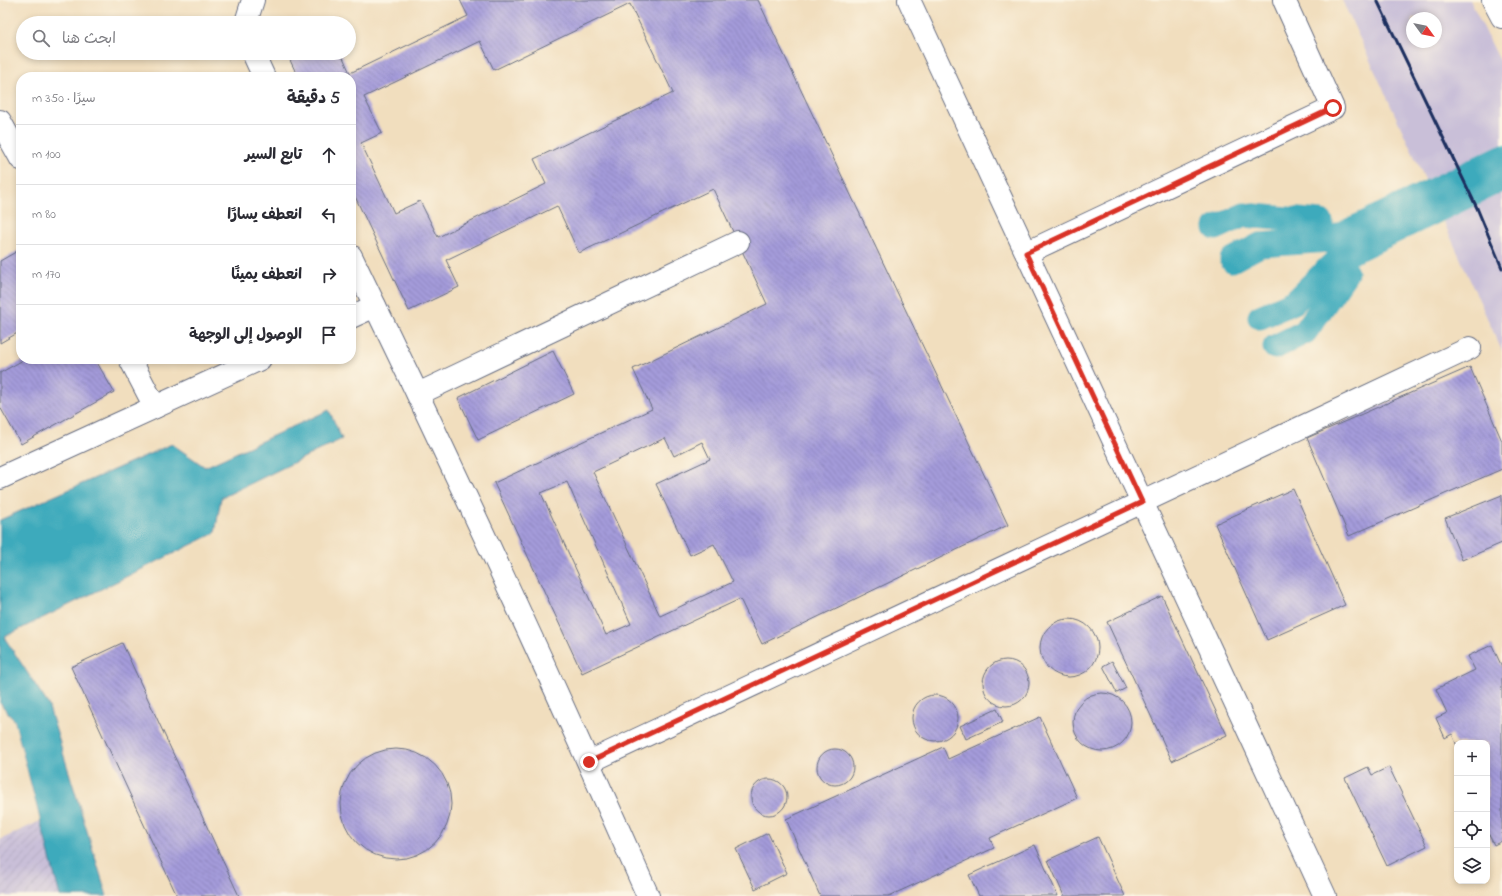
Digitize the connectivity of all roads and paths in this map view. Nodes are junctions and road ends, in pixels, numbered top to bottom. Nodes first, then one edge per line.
1 (253, 0) edge
2 (909, 0) edge
3 (1284, 0) edge
4 (1493, 0) edge
5 (248, 16) edge
6 (1502, 17) edge
7 (256, 60) edge
8 (262, 72) edge
9 (0, 121) edge
10 (16, 150) edge
11 (738, 242) dead end
12 (1026, 253) junction
13 (356, 266) edge
14 (375, 306) junction
15 (356, 315) edge
16 (1470, 348) dead end
17 (133, 364) edge
18 (249, 364) edge
19 (418, 394) junction
20 (156, 407) junction
21 (0, 478) edge
22 (1142, 502) junction
23 (589, 762) junction
24 (648, 896) edge
25 (1325, 896) edge

1 - 5 street
2 - 12 street
3 - 12 street
4 - 6 street
7 - 8 street
9 - 10 street
11 - 19 street
12 - 22 street
13 - 14 street
14 - 15 street
14 - 19 street
16 - 22 street
17 - 20 street
18 - 20 street
19 - 23 street
20 - 21 street
22 - 23 street
22 - 25 street
23 - 24 street

